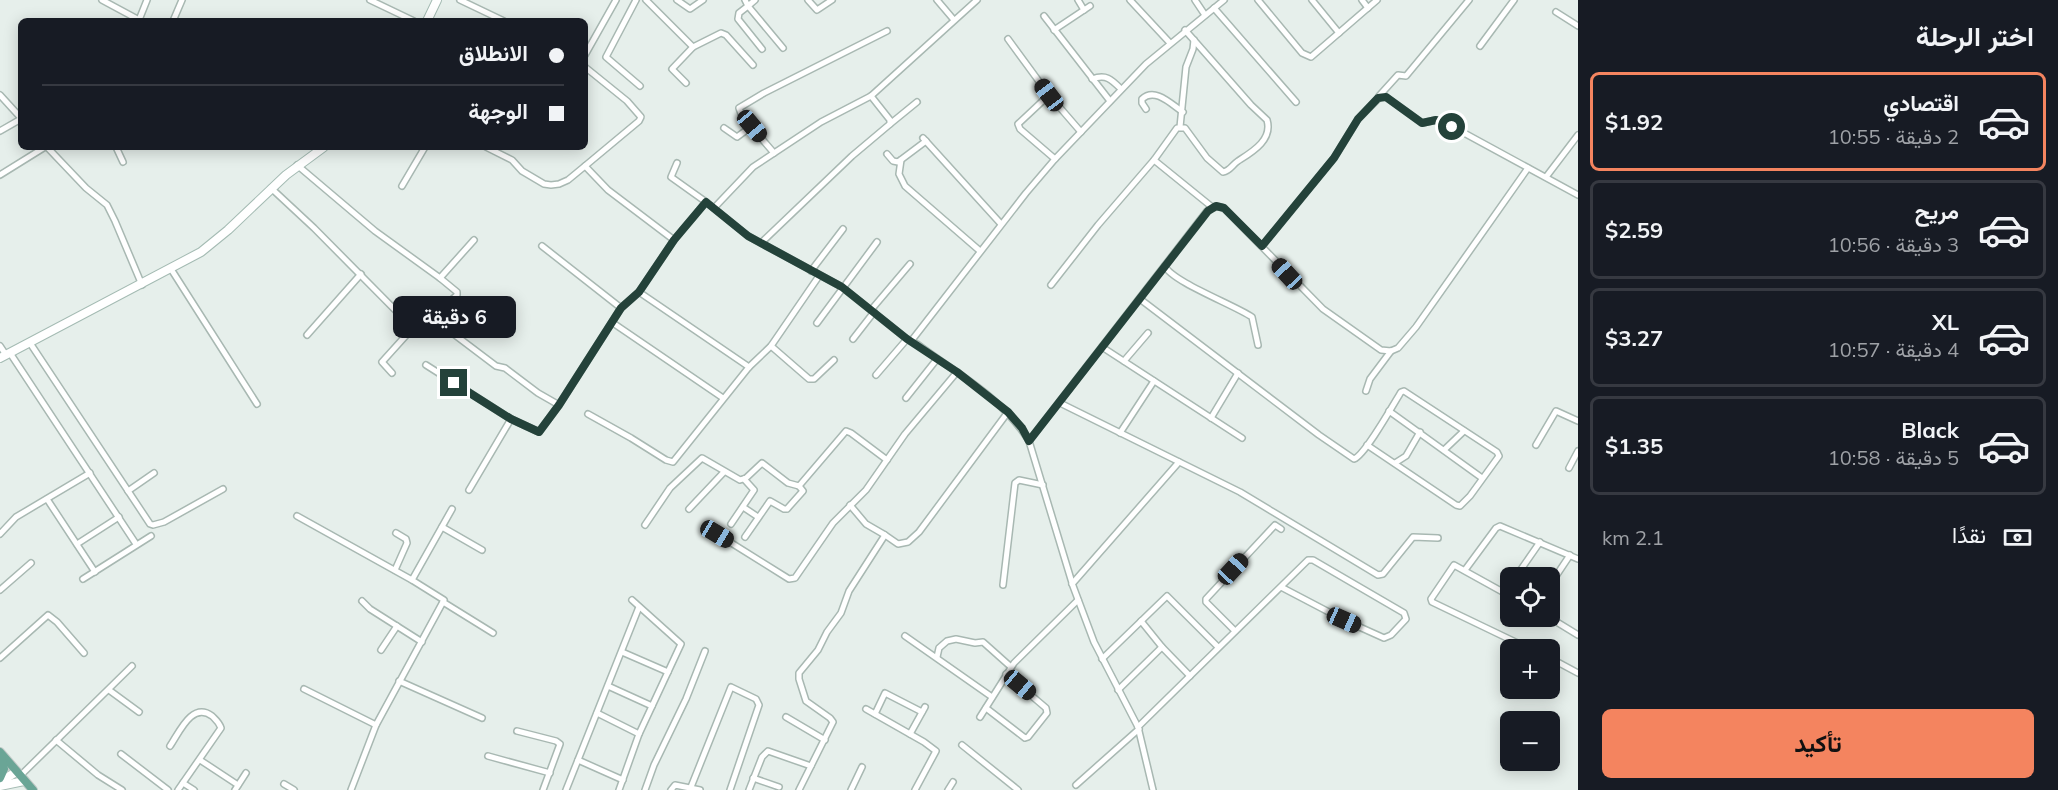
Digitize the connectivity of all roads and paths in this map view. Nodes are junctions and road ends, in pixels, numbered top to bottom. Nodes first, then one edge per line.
1 (102, 0) edge
2 (147, 0) edge
3 (182, 0) edge
4 (370, 0) edge
5 (437, 0) edge
6 (460, 0) edge
7 (616, 0) edge
8 (636, 0) edge
9 (646, 0) edge
10 (677, 0) edge
11 (703, 0) edge
12 (755, 0) edge
13 (808, 0) edge
14 (832, 0) edge
15 (937, 0) edge
16 (977, 0) edge
17 (1078, 0) edge
18 (1130, 0) edge
19 (1195, 0) edge
20 (1224, 0) edge
21 (1258, 0) edge
22 (1312, 0) edge
23 (1362, 0) edge
24 (1377, 0) edge
25 (1468, 0) edge
26 (1514, 0) edge
27 (747, 3) edge
28 (1214, 8) junction
29 (1368, 8) junction
30 (1556, 12) dead end
31 (1205, 15) junction
32 (1044, 16) dead end
33 (136, 18) edge
34 (141, 18) edge
35 (174, 18) edge
36 (408, 18) edge
37 (428, 18) edge
38 (498, 18) edge
39 (954, 21) junction
40 (1578, 26) edge
41 (1054, 30) junction
42 (1185, 30) junction
43 (887, 31) dead end
44 (1339, 33) junction
45 (1008, 39) dead end
46 (1194, 40) junction
47 (1170, 43) junction
48 (1480, 46) dead end
49 (693, 47) junction
50 (783, 48) dead end
51 (762, 49) dead end
52 (588, 50) edge
53 (753, 65) dead end
54 (588, 69) edge
55 (1092, 79) junction
56 (686, 83) dead end
57 (640, 86) dead end
58 (1121, 89) junction
59 (0, 95) edge
60 (1049, 95) junction
61 (871, 96) junction
62 (1378, 98) junction
63 (1110, 101) junction
64 (916, 102) dead end
65 (1296, 102) dead end
66 (1146, 109) dead end
67 (1183, 112) junction
68 (18, 115) edge
69 (18, 120) edge
70 (890, 124) junction
71 (752, 126) junction
72 (1180, 127) junction
73 (724, 128) dead end
74 (0, 131) edge
75 (1081, 132) junction
76 (1578, 135) edge
77 (1571, 143) junction
78 (1578, 147) edge
79 (45, 150) edge
80 (51, 150) edge
81 (117, 150) edge
82 (320, 150) edge
83 (423, 150) edge
84 (492, 150) edge
85 (774, 153) junction
86 (887, 154) dead end
87 (1055, 159) junction
88 (902, 160) junction
89 (1154, 160) junction
90 (123, 162) dead end
91 (677, 163) dead end
92 (297, 165) junction
93 (585, 166) junction
94 (1528, 168) junction
95 (0, 175) edge
96 (1546, 177) junction
97 (402, 186) dead end
98 (271, 188) junction
99 (1578, 195) edge
100 (706, 202) junction
101 (1212, 207) junction
102 (714, 208) junction
103 (1001, 224) junction
104 (843, 229) dead end
105 (474, 240) dead end
106 (674, 240) junction
107 (877, 242) dead end
108 (761, 243) junction
109 (542, 246) dead end
110 (1262, 246) junction
111 (980, 251) junction
112 (910, 264) dead end
113 (1166, 266) junction
114 (171, 269) junction
115 (811, 271) junction
116 (361, 274) junction
117 (819, 276) junction
118 (440, 278) junction
119 (142, 285) junction
120 (1051, 285) dead end
121 (842, 287) junction
122 (639, 292) junction
123 (1140, 299) junction
124 (621, 308) junction
125 (872, 311) junction
126 (422, 322) dead end
127 (613, 323) junction
128 (817, 323) dead end
129 (1148, 333) dead end
130 (307, 335) dead end
131 (455, 335) dead end
132 (853, 339) dead end
133 (909, 339) junction
134 (30, 343) junction
135 (1258, 345) dead end
136 (0, 346) edge
137 (771, 346) junction
138 (1102, 347) junction
139 (1391, 351) junction
140 (5, 355) edge
141 (937, 359) junction
142 (834, 360) dead end
143 (1124, 361) junction
144 (426, 365) dead end
145 (749, 367) junction
146 (957, 372) junction
147 (392, 373) dead end
148 (1238, 373) junction
149 (876, 375) dead end
150 (1154, 381) junction
151 (1366, 391) dead end
152 (723, 398) junction
153 (906, 398) dead end
154 (1060, 403) junction
155 (257, 404) dead end
156 (559, 405) junction
157 (1389, 411) junction
158 (1008, 412) junction
159 (588, 414) dead end
160 (1210, 418) junction
161 (511, 419) junction
162 (1578, 420) edge
163 (1464, 431) junction
164 (1420, 432) junction
165 (1120, 433) junction
166 (1242, 438) dead end
167 (1029, 441) junction
168 (1367, 444) junction
169 (1536, 445) dead end
170 (1444, 450) junction
171 (1578, 451) edge
172 (886, 460) junction
173 (1179, 462) junction
174 (1395, 463) junction
175 (1569, 468) dead end
176 (724, 472) junction
177 (90, 473) junction
178 (154, 473) dead end
179 (1482, 478) junction
180 (744, 479) junction
181 (1043, 485) junction
182 (800, 486) junction
183 (223, 489) dead end
184 (469, 490) dead end
185 (128, 491) junction
186 (48, 499) junction
187 (850, 505) junction
188 (743, 507) junction
189 (452, 509) dead end
190 (689, 509) dead end
191 (297, 516) dead end
192 (119, 517) junction
193 (758, 517) junction
194 (731, 524) dead end
195 (645, 525) dead end
196 (442, 527) junction
197 (1281, 529) dead end
198 (396, 533) dead end
199 (0, 534) edge
200 (717, 534) dead end
201 (885, 535) junction
202 (151, 536) dead end
203 (745, 537) dead end
204 (1438, 538) dead end
205 (1540, 542) junction
206 (77, 544) junction
207 (136, 544) junction
208 (482, 550) dead end
209 (1570, 555) junction
210 (1578, 559) edge
211 (31, 563) dead end
212 (1523, 567) edge
213 (395, 570) junction
214 (1465, 570) junction
215 (1560, 570) edge
216 (94, 572) junction
217 (83, 579) dead end
218 (412, 580) junction
219 (1072, 584) junction
220 (1003, 585) dead end
221 (1281, 587) junction
222 (0, 590) edge
223 (1500, 590) edge
224 (632, 600) dead end
225 (1078, 600) junction
226 (362, 601) dead end
227 (443, 602) junction
228 (639, 607) junction
229 (1141, 621) junction
230 (1560, 624) edge
231 (397, 626) junction
232 (1235, 631) junction
233 (493, 633) dead end
234 (1578, 635) edge
235 (905, 636) dead end
236 (1509, 639) edge
237 (422, 642) junction
238 (1162, 647) junction
239 (1218, 647) junction
240 (381, 650) dead end
241 (705, 651) dead end
242 (622, 652) junction
243 (84, 653) dead end
244 (937, 657) junction
245 (0, 658) edge
246 (1102, 659) junction
247 (1560, 663) edge
248 (132, 666) dead end
249 (1011, 667) junction
250 (668, 672) junction
251 (1578, 673) edge
252 (1006, 674) junction
253 (1190, 676) junction
254 (399, 681) junction
255 (608, 686) junction
256 (304, 688) dead end
257 (109, 690) junction
258 (1118, 690) junction
259 (992, 697) junction
260 (652, 706) junction
261 (986, 708) junction
262 (866, 709) dead end
263 (139, 712) dead end
264 (597, 713) junction
265 (875, 714) junction
266 (786, 717) dead end
267 (980, 717) dead end
268 (482, 718) dead end
269 (376, 725) junction
270 (1138, 728) junction
271 (517, 731) dead end
272 (639, 734) junction
273 (910, 734) junction
274 (56, 740) junction
275 (825, 740) junction
276 (962, 745) dead end
277 (170, 746) dead end
278 (0, 753) edge
279 (121, 754) dead end
280 (488, 756) dead end
281 (200, 760) junction
282 (579, 760) junction
283 (811, 766) junction
284 (862, 767) dead end
285 (246, 773) dead end
286 (550, 773) junction
287 (20, 776) junction
288 (753, 778) junction
289 (623, 780) junction
290 (0, 782) edge
291 (953, 782) dead end
292 (183, 783) junction
293 (284, 783) dead end
294 (1076, 785) dead end
295 (691, 787) junction
296 (778, 787) dead end
297 (236, 788) edge
298 (568, 789) edge
299 (33, 790) edge
300 (122, 790) edge
301 (168, 790) edge
302 (178, 790) edge
303 (194, 790) edge
304 (294, 790) edge
305 (351, 790) edge
306 (543, 790) edge
307 (619, 790) edge
308 (645, 790) edge
309 (671, 790) edge
310 (700, 790) edge
311 (730, 790) edge
312 (749, 790) edge
313 (799, 790) edge
314 (851, 790) edge
315 (915, 790) edge
316 (948, 790) edge
317 (1018, 790) edge
318 (1153, 790) edge

1 - 33 street
2 - 34 street
3 - 35 street
4 - 36 street
5 - 37 main road
6 - 38 street
7 - 52 street
8 - 57 street
9 - 49 street
10 - 11 street
12 - 27 street
13 - 14 street
15 - 39 street
16 - 39 street
17 - 41 street
18 - 47 street
19 - 31 street
20 - 28 street
21 - 44 street
22 - 44 street
23 - 29 street
24 - 29 street
25 - 62 street
26 - 48 street
27 - 50 street
27 - 51 street
28 - 31 street
28 - 65 street
29 - 44 street
30 - 40 street
31 - 42 street
32 - 41 street
39 - 61 street
41 - 55 street
42 - 46 street
42 - 47 street
43 - 71 street
45 - 60 street
46 - 67 street
46 - 72 street
47 - 58 street
49 - 53 street
49 - 56 street
54 - 93 street
55 - 58 street
55 - 63 street
58 - 63 street
59 - 68 street
60 - 75 street
60 - 87 street
61 - 70 street
61 - 85 street
62 - 94 street
62 - 110 street
63 - 75 street
64 - 70 street
66 - 67 street
67 - 72 street
69 - 74 street
70 - 108 street
71 - 73 street
71 - 85 street
72 - 89 street
75 - 87 street
76 - 77 street
77 - 78 street
77 - 96 street
79 - 95 street
80 - 119 street
81 - 90 street
82 - 92 main road
83 - 97 street
84 - 93 street
85 - 102 street
86 - 88 street
87 - 103 street
88 - 103 street
88 - 111 street
89 - 101 street
89 - 120 street
91 - 100 street
92 - 98 main road
92 - 118 street
93 - 106 street
94 - 96 street
94 - 139 street
96 - 99 street
98 - 114 main road
98 - 116 street
100 - 102 street
100 - 106 street
101 - 110 street
101 - 113 street
102 - 108 street
103 - 111 street
104 - 115 street
105 - 118 street
106 - 122 street
107 - 121 street
108 - 115 street
109 - 124 street
110 - 139 street
111 - 133 street
112 - 125 street
113 - 123 street
113 - 135 street
114 - 119 main road
114 - 155 street
115 - 117 street
116 - 130 street
116 - 147 street
117 - 121 street
117 - 137 street
118 - 126 street
119 - 134 main road
121 - 125 street
121 - 128 street
122 - 124 street
122 - 145 street
123 - 138 street
123 - 148 street
124 - 127 street
125 - 132 street
125 - 133 street
127 - 152 street
127 - 156 street
129 - 143 street
131 - 156 street
133 - 141 street
133 - 149 street
134 - 140 main road
134 - 185 street
136 - 140 street
137 - 142 street
137 - 145 street
138 - 143 street
138 - 154 street
139 - 151 street
140 - 177 street
141 - 146 street
141 - 153 street
143 - 150 street
144 - 161 street
145 - 152 street
146 - 158 street
146 - 172 street
148 - 160 street
148 - 168 street
150 - 160 street
150 - 165 street
152 - 159 street
154 - 165 street
154 - 167 street
156 - 161 street
157 - 163 street
157 - 164 street
157 - 168 street
158 - 167 street
158 - 201 street
160 - 166 street
161 - 184 street
162 - 169 street
163 - 170 street
163 - 179 street
164 - 170 street
164 - 174 street
165 - 173 street
167 - 181 street
168 - 174 street
170 - 179 street
171 - 175 street
172 - 182 street
172 - 187 street
173 - 204 street
173 - 219 street
174 - 179 street
176 - 180 street
176 - 190 street
176 - 195 street
177 - 186 street
177 - 192 street
178 - 185 street
180 - 182 street
180 - 188 street
181 - 219 street
181 - 220 street
182 - 193 street
183 - 185 street
186 - 199 street
186 - 206 street
187 - 200 street
187 - 201 street
188 - 193 street
188 - 194 street
189 - 196 street
191 - 213 street
192 - 206 street
192 - 207 street
193 - 203 street
196 - 208 street
196 - 218 street
197 - 232 street
198 - 213 street
201 - 275 street
202 - 207 street
205 - 209 street
205 - 212 street
205 - 214 street
206 - 216 street
207 - 216 street
209 - 210 street
209 - 215 street
211 - 222 street
213 - 218 street
214 - 223 street
214 - 236 street
216 - 217 street
218 - 227 street
219 - 225 street
221 - 221 street
221 - 232 street
224 - 228 street
225 - 246 street
225 - 249 street
226 - 231 street
227 - 233 street
227 - 237 street
228 - 242 street
228 - 250 street
229 - 238 street
229 - 239 street
229 - 246 street
230 - 234 street
231 - 237 street
231 - 240 street
232 - 239 street
235 - 244 street
237 - 254 street
238 - 253 street
238 - 258 street
239 - 253 street
241 - 308 street
242 - 250 street
242 - 255 street
243 - 245 street
244 - 249 street
244 - 259 street
246 - 258 street
247 - 251 street
248 - 257 street
249 - 252 street
250 - 260 street
252 - 259 street
252 - 261 street
253 - 270 street
254 - 268 street
254 - 269 street
255 - 260 street
255 - 264 street
256 - 269 street
257 - 263 street
257 - 274 street
258 - 270 street
259 - 261 street
260 - 272 street
261 - 267 street
262 - 265 street
264 - 272 street
264 - 282 street
265 - 273 street
265 - 273 street
266 - 275 street
269 - 305 street
270 - 294 street
270 - 318 street
271 - 286 street
272 - 289 street
273 - 315 street
274 - 287 street
274 - 300 street
275 - 283 street
276 - 317 street
277 - 281 street
278 - 287 main road
278 - 290 main road
279 - 301 street
280 - 286 street
281 - 292 street
281 - 297 street
282 - 289 street
282 - 298 street
283 - 288 street
283 - 313 street
284 - 314 street
285 - 297 street
286 - 306 street
287 - 290 main road
287 - 299 main road
288 - 296 street
288 - 312 street
289 - 307 street
291 - 316 street
292 - 302 street
292 - 303 street
293 - 304 street
295 - 309 street
295 - 310 street
295 - 311 street

